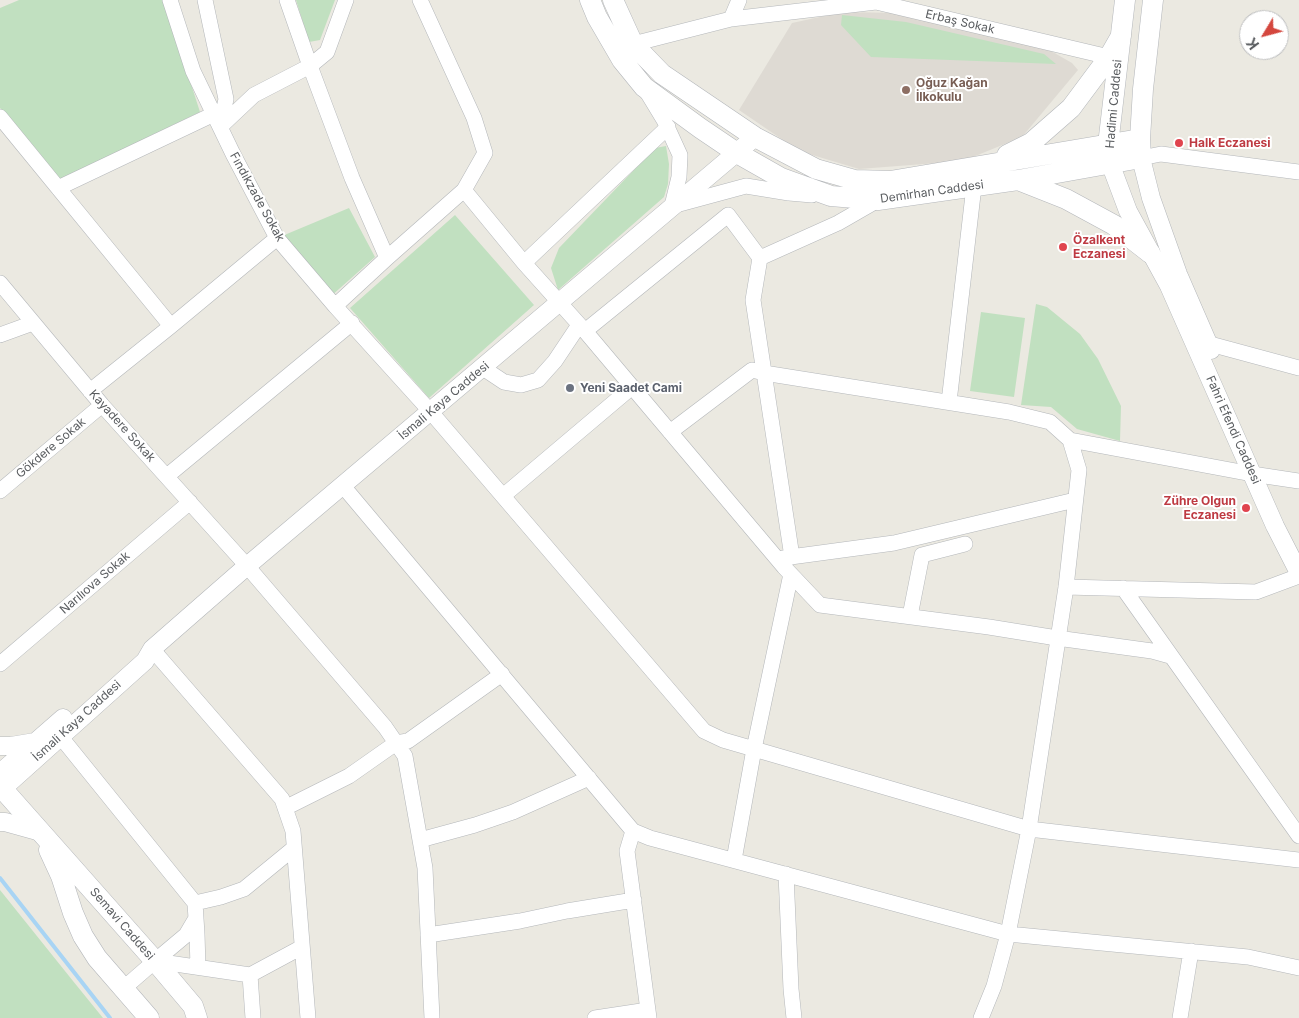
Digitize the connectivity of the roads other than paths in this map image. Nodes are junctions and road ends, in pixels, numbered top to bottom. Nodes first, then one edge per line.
1 (170, 0) edge
2 (205, 0) edge
3 (287, 0) edge
4 (346, 0) edge
5 (420, 0) edge
6 (590, 0) edge
7 (612, 0) edge
8 (740, 0) edge
9 (1125, 0) edge
10 (1153, 0) edge
11 (876, 1) edge
12 (732, 19) junction
13 (1121, 36) junction
14 (633, 44) junction
15 (1109, 57) junction
16 (310, 66) junction
17 (644, 86) junction
18 (0, 117) edge
19 (217, 120) junction
20 (668, 127) junction
21 (755, 137) junction
22 (1140, 148) junction
23 (737, 153) junction
24 (1109, 154) junction
25 (990, 164) junction
26 (1299, 172) edge
27 (1018, 180) junction
28 (974, 186) junction
29 (58, 188) junction
30 (464, 190) junction
31 (831, 196) junction
32 (878, 200) junction
33 (672, 206) junction
34 (277, 238) junction
35 (1150, 253) junction
36 (387, 258) junction
37 (760, 258) junction
38 (524, 263) junction
39 (1174, 280) junction
40 (0, 284) edge
41 (560, 302) junction
42 (336, 306) junction
43 (33, 323) junction
44 (352, 323) junction
45 (171, 326) junction
46 (582, 328) junction
47 (0, 335) edge
48 (1200, 341) junction
49 (483, 368) junction
50 (1299, 368) edge
51 (764, 373) junction
52 (632, 387) junction
53 (90, 390) junction
54 (949, 402) junction
55 (102, 405) junction
56 (430, 412) junction
57 (670, 432) junction
58 (1070, 440) junction
59 (1259, 475) junction
60 (166, 476) junction
61 (1299, 481) edge
62 (2, 486) edge
63 (343, 486) junction
64 (503, 496) junction
65 (1075, 500) junction
66 (190, 502) junction
67 (965, 544) dead end
68 (1299, 549) edge
69 (785, 558) junction
70 (247, 566) junction
71 (791, 574) junction
72 (1299, 574) edge
73 (1066, 587) junction
74 (1123, 588) junction
75 (910, 616) junction
76 (1057, 638) junction
77 (152, 650) junction
78 (1170, 656) junction
79 (0, 664) edge
80 (502, 674) junction
81 (60, 736) junction
82 (35, 742) junction
83 (396, 743) junction
84 (0, 746) edge
85 (754, 749) junction
86 (589, 778) junction
87 (1, 785) edge
88 (285, 808) junction
89 (0, 822) edge
90 (1029, 829) junction
91 (633, 831) junction
92 (41, 832) junction
93 (1299, 836) edge
94 (420, 840) junction
95 (294, 848) junction
96 (734, 860) junction
97 (1299, 860) edge
98 (786, 874) junction
99 (634, 900) junction
100 (195, 903) junction
101 (196, 918) junction
102 (1008, 934) junction
103 (428, 935) junction
104 (302, 946) junction
105 (1191, 951) junction
106 (155, 961) junction
107 (198, 967) junction
108 (1299, 968) edge
109 (250, 975) junction
110 (124, 988) junction
111 (649, 1014) edge
112 (149, 1018) edge
113 (197, 1018) edge
114 (253, 1018) edge
115 (308, 1018) edge
116 (432, 1018) edge
117 (595, 1018) edge
118 (794, 1018) edge
119 (980, 1018) edge
120 (1180, 1018) edge

1 - 19 street, Fındıkzade Sokak
2 - 19 street
3 - 16 street
4 - 16 street
5 - 30 street
6 - 17 main road, Demirhan Caddesi
7 - 14 main road, Demirhan Caddesi
8 - 12 street
9 - 13 main road, Hadimi Caddesi
10 - 22 main road
11 - 12 street, Erbaş Sokak
11 - 15 street, Erbaş Sokak
12 - 14 street, Erbaş Sokak
13 - 15 main road
13 - 24 main road, Hadimi Caddesi
14 - 21 main road, Demirhan Caddesi
15 - 25 main road
16 - 19 street
16 - 36 street
17 - 20 street
17 - 23 main road, Demirhan Caddesi
18 - 29 street
19 - 29 street
19 - 34 street, Fındıkzade Sokak
20 - 33 street
20 - 38 street
21 - 23 street, İsmali Kaya Caddesi
21 - 25 main road, Demirhan Caddesi
22 - 24 main road, Demirhan Caddesi
22 - 26 street
22 - 39 street
23 - 31 main road, Demirhan Caddesi
23 - 33 street, İsmali Kaya Caddesi
24 - 25 main road, Demirhan Caddesi
24 - 27 main road, Demirhan Caddesi
24 - 35 street, Hadimi Caddesi
27 - 28 main road, Demirhan Caddesi
27 - 35 main road
28 - 32 main road, Demirhan Caddesi
28 - 54 street
29 - 45 street
30 - 36 street
30 - 38 street
31 - 32 main road, Demirhan Caddesi
31 - 33 street
32 - 37 street
33 - 41 street, İsmali Kaya Caddesi
34 - 42 street, Fındıkzade Sokak
34 - 45 street
35 - 39 street, Hadimi Caddesi
36 - 42 street
37 - 46 street
37 - 51 street
38 - 41 street
39 - 48 street, Fahri Efendi Caddesi
40 - 43 street, Kayadere Sokak
41 - 46 street
41 - 49 street, İsmali Kaya Caddesi
42 - 44 street, Fındıkzade Sokak
43 - 47 street
43 - 53 street, Kayadere Sokak
44 - 56 street, Fındıkzade Sokak
44 - 60 street
45 - 53 street
46 - 49 street
46 - 52 street
48 - 50 street
48 - 59 street, Fahri Efendi Caddesi
49 - 56 street, İsmali Kaya Caddesi
51 - 54 street
51 - 57 street
51 - 69 street
52 - 57 street
52 - 64 street
53 - 55 street, Kayadere Sokak
54 - 58 street
55 - 60 street, Kayadere Sokak
55 - 62 street, Gökdere Sokak
56 - 63 street, İsmali Kaya Caddesi
56 - 64 street, Fındıkzade Sokak
57 - 69 street
58 - 59 street
58 - 65 street
59 - 61 street
59 - 68 street, Fahri Efendi Caddesi
59 - 72 street, Fahri Efendi Caddesi
60 - 66 street, Kayadere Sokak
63 - 70 street, İsmali Kaya Caddesi
63 - 80 street
64 - 85 street, Fındıkzade Sokak
65 - 69 street
65 - 73 street
66 - 70 street, Kayadere Sokak
66 - 79 street, Narılıova Sokak
67 - 75 street
69 - 71 street
70 - 77 street, İsmali Kaya Caddesi
70 - 83 street, Kayadere Sokak
71 - 75 street
71 - 85 street
72 - 74 street
73 - 74 street
73 - 76 street
74 - 78 street
75 - 76 street
76 - 78 street
76 - 90 street
77 - 81 street, İsmali Kaya Caddesi
77 - 82 street, İsmali Kaya Caddesi
77 - 88 street
78 - 93 street
80 - 83 street
80 - 86 street
81 - 87 street, İsmali Kaya Caddesi
81 - 100 street
82 - 84 street
82 - 87 street, İsmali Kaya Caddesi
83 - 88 street
83 - 94 street, Kayadere Sokak
85 - 90 street, Fındıkzade Sokak
85 - 96 street
86 - 91 street
86 - 94 street
87 - 92 main road, Semavi Caddesi
88 - 95 street
89 - 92 street
90 - 97 street, Fındıkzade Sokak
90 - 102 street
91 - 96 street
91 - 99 street
92 - 106 main road, Semavi Caddesi
92 - 110 main road, Semavi Caddesi
94 - 103 street, Kayadere Sokak
95 - 100 street
95 - 104 street
96 - 98 street
98 - 102 street
98 - 118 street
99 - 103 street
99 - 111 street
100 - 101 street
101 - 106 street
101 - 107 street
102 - 105 street
102 - 119 street
103 - 116 street, Kayadere Sokak
104 - 109 street
104 - 115 street
105 - 108 street
105 - 120 street
106 - 107 street
106 - 110 street
106 - 113 main road, Semavi Caddesi
107 - 109 street
109 - 114 street
110 - 112 main road, Semavi Caddesi
111 - 117 street

